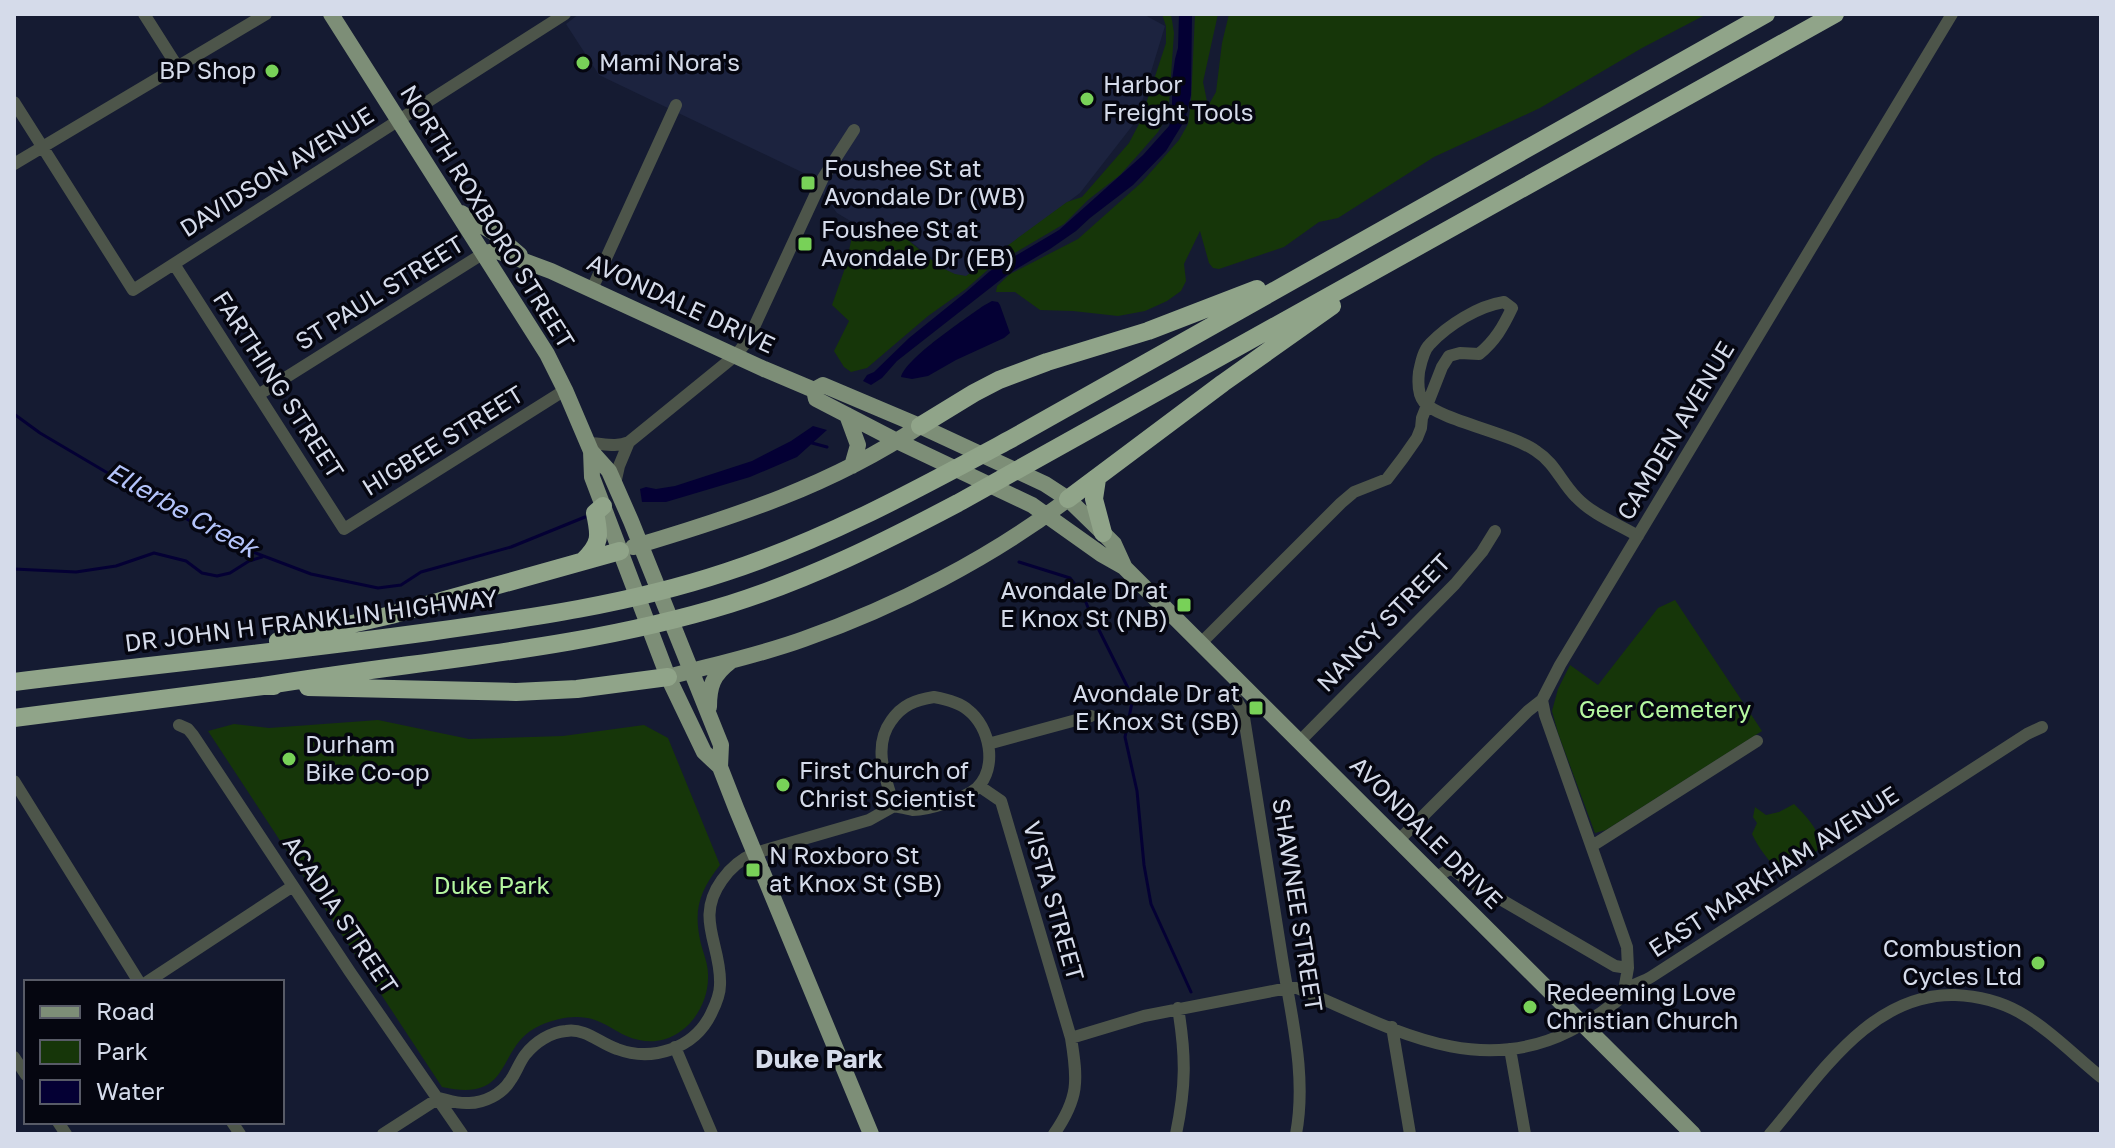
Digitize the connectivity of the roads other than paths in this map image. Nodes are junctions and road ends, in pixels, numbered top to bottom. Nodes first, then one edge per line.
1 (144, 14) edge
2 (266, 14) edge
3 (331, 14) edge
4 (565, 14) edge
5 (1766, 14) edge
6 (1835, 14) edge
7 (1952, 14) edge
8 (177, 66) junction
9 (14, 102) edge
10 (676, 105) dead end
11 (399, 121) junction
12 (854, 130) dead end
13 (43, 147) junction
14 (14, 164) edge
15 (457, 211) junction
16 (484, 253) junction
17 (1327, 260) junction
18 (1396, 260) junction
19 (527, 262) junction
20 (174, 264) junction
21 (504, 284) junction
22 (592, 289) junction
23 (736, 355) junction
24 (565, 390) junction
25 (814, 390) junction
26 (258, 395) junction
27 (1427, 405) junction
28 (847, 415) junction
29 (920, 426) junction
30 (897, 441) junction
31 (629, 442) junction
32 (589, 447) junction
33 (852, 466) junction
34 (1097, 479) junction
35 (615, 486) junction
36 (1068, 499) junction
37 (603, 506) junction
38 (1047, 516) junction
39 (344, 529) joint
40 (1495, 531) dead end
41 (1103, 533) junction
42 (1638, 536) junction
43 (641, 545) junction
44 (620, 551) junction
45 (583, 561) junction
46 (1124, 567) junction
47 (1201, 643) junction
48 (195, 659) junction
49 (734, 660) junction
50 (692, 671) junction
51 (668, 677) junction
52 (14, 682) edge
53 (263, 686) junction
54 (1226, 692) dead end
55 (1542, 700) junction
56 (709, 713) junction
57 (1091, 716) dead end
58 (14, 718) edge
59 (179, 725) dead end
60 (2042, 727) dead end
61 (1300, 741) junction
62 (1757, 741) dead end
63 (988, 744) junction
64 (720, 767) junction
65 (14, 781) edge
66 (979, 786) junction
67 (894, 806) junction
68 (1399, 840) junction
69 (1592, 846) junction
70 (755, 853) junction
71 (1437, 877) junction
72 (293, 886) junction
73 (1628, 968) junction
74 (138, 980) edge
75 (150, 980) edge
76 (1288, 988) junction
77 (1624, 991) junction
78 (1178, 1008) junction
79 (1584, 1023) junction
80 (1392, 1027) junction
81 (1071, 1038) junction
82 (675, 1047) junction
83 (1510, 1049) junction
84 (2101, 1077) edge
85 (439, 1098) junction
86 (1689, 1130) edge
87 (383, 1134) edge
88 (462, 1134) edge
89 (712, 1134) edge
90 (871, 1134) edge
91 (1054, 1134) edge
92 (1176, 1134) edge
93 (1296, 1134) edge
94 (1410, 1134) edge
95 (1525, 1134) edge
96 (1770, 1134) edge

1 - 8 street
2 - 8 street
3 - 11 main road, NORTH ROXBORO STREET
4 - 11 street, DAVIDSON AVENUE
5 - 17 highway
6 - 18 highway
7 - 42 street, CAMDEN AVENUE
8 - 13 street
9 - 13 street
10 - 22 street
11 - 15 main road, NORTH ROXBORO STREET
11 - 20 street, DAVIDSON AVENUE
12 - 23 street
13 - 14 street
13 - 20 street, DAVIDSON AVENUE
15 - 16 main road, NORTH ROXBORO STREET
15 - 19 main road, AVONDALE DRIVE
16 - 19 main road, AVONDALE DRIVE
16 - 21 main road, NORTH ROXBORO STREET
16 - 26 street, ST PAUL STREET
17 - 29 highway
17 - 48 highway, DR JOHN H FRANKLIN HIGHWAY
18 - 34 highway
18 - 53 highway
19 - 21 main road
19 - 22 main road, AVONDALE DRIVE
20 - 26 street, FARTHING STREET
21 - 24 main road, NORTH ROXBORO STREET
22 - 23 main road, AVONDALE DRIVE
23 - 25 main road, AVONDALE DRIVE
23 - 31 street
24 - 32 main road, NORTH ROXBORO STREET
24 - 39 street, HIGBEE STREET
25 - 28 main road, AVONDALE DRIVE
25 - 29 main road, AVONDALE DRIVE
26 - 39 street, FARTHING STREET
27 - 27 street
27 - 42 street
27 - 47 street
28 - 30 main road, AVONDALE DRIVE
28 - 33 main road
29 - 30 main road
29 - 36 main road, AVONDALE DRIVE
30 - 33 main road
30 - 38 main road, AVONDALE DRIVE
31 - 32 street
31 - 35 street
32 - 35 main road, NORTH ROXBORO STREET
32 - 37 main road, NORTH ROXBORO STREET
33 - 43 main road
34 - 36 highway
34 - 41 highway
35 - 43 main road, NORTH ROXBORO STREET
36 - 38 main road
36 - 41 main road, AVONDALE DRIVE
37 - 44 main road, NORTH ROXBORO STREET
37 - 45 highway
38 - 46 main road, AVONDALE DRIVE
38 - 49 main road
40 - 61 street, NANCY STREET
41 - 46 main road, AVONDALE DRIVE
42 - 55 street, CAMDEN AVENUE
43 - 44 main road
43 - 50 main road, NORTH ROXBORO STREET
44 - 45 highway
44 - 51 main road, NORTH ROXBORO STREET
45 - 48 highway
46 - 47 main road, AVONDALE DRIVE
47 - 61 main road, AVONDALE DRIVE
48 - 52 highway, DR JOHN H FRANKLIN HIGHWAY
49 - 50 main road
49 - 56 main road
50 - 51 main road
50 - 56 main road, NORTH ROXBORO STREET
51 - 53 highway
51 - 64 main road, NORTH ROXBORO STREET
53 - 58 highway
54 - 76 street, SHAWNEE STREET
55 - 68 street, CAMDEN AVENUE
55 - 69 street
56 - 64 main road, NORTH ROXBORO STREET
57 - 63 street
59 - 72 street, ACADIA STREET
60 - 77 street, EAST MARKHAM AVENUE
61 - 68 main road, AVONDALE DRIVE
62 - 69 street
63 - 66 street
63 - 67 street
64 - 70 main road, NORTH ROXBORO STREET
65 - 74 street
66 - 67 street
66 - 81 street, VISTA STREET
67 - 70 street
68 - 71 main road, AVONDALE DRIVE
69 - 73 street
70 - 82 street
70 - 90 main road, NORTH ROXBORO STREET
71 - 73 street
71 - 79 main road, AVONDALE DRIVE
72 - 75 street
72 - 85 street, ACADIA STREET
73 - 77 street
76 - 78 street, EAST MARKHAM AVENUE
76 - 80 street, EAST MARKHAM AVENUE
76 - 93 street, SHAWNEE STREET
77 - 79 street, EAST MARKHAM AVENUE
78 - 81 street, EAST MARKHAM AVENUE
78 - 92 street
79 - 83 street, EAST MARKHAM AVENUE
79 - 86 main road, AVONDALE DRIVE
80 - 83 street, EAST MARKHAM AVENUE
80 - 94 street
81 - 91 street
82 - 85 street
82 - 89 street
83 - 95 street
84 - 96 street
85 - 87 street
85 - 88 street, ACADIA STREET

